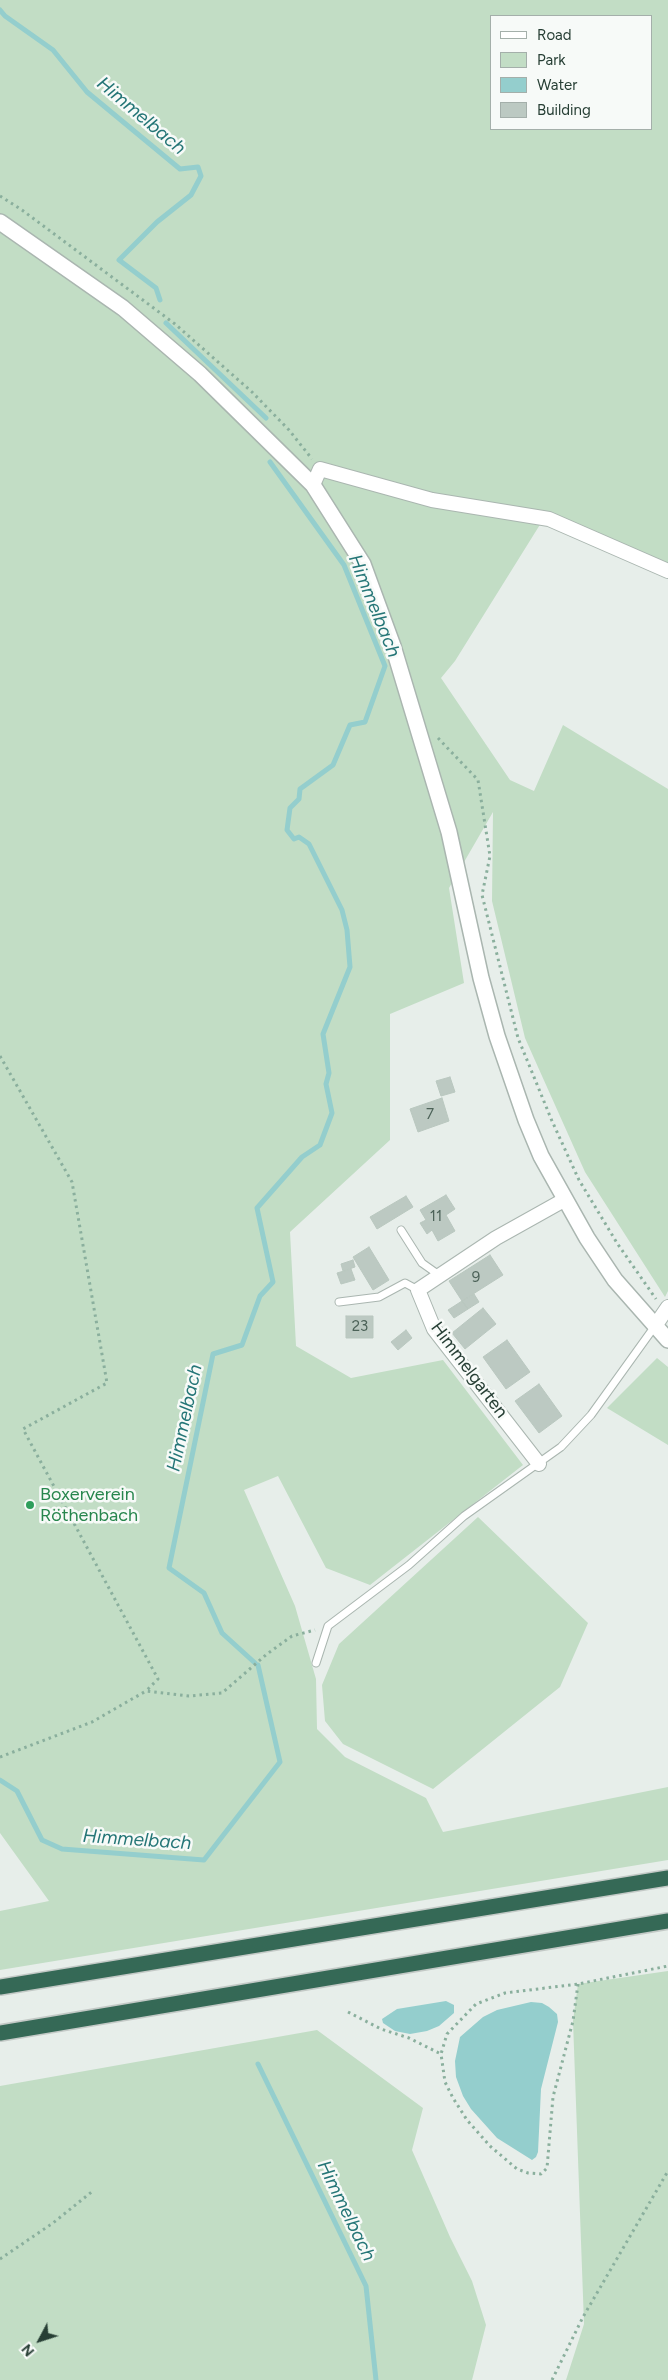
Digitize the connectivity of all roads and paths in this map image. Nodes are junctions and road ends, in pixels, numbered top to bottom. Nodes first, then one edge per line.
1 (0, 196) edge
2 (0, 222) edge
3 (320, 468) junction
4 (313, 485) junction
5 (668, 571) edge
6 (435, 735) dead end
7 (0, 1056) edge
8 (564, 1200) junction
9 (401, 1230) dead end
10 (439, 1275) junction
11 (418, 1290) junction
12 (339, 1302) dead end
13 (667, 1310) edge
14 (655, 1326) junction
15 (668, 1340) edge
16 (539, 1464) junction
17 (328, 1626) junction
18 (316, 1663) dead end
19 (146, 1691) junction
20 (0, 1757) edge
21 (668, 1878) edge
22 (668, 1922) edge
23 (668, 1966) edge
24 (578, 1984) junction
25 (0, 1987) edge
26 (348, 2012) dead end
27 (0, 2033) edge
28 (441, 2054) junction
29 (668, 2171) edge
30 (94, 2190) dead end
31 (0, 2259) edge
32 (552, 2380) edge

1 - 3 path
2 - 4 street
3 - 4 street
3 - 5 street
4 - 8 street
6 - 13 path
7 - 19 path
8 - 10 street
8 - 14 street
9 - 10 lane
10 - 11 street
11 - 12 lane
11 - 16 street, Himmelgarten
13 - 14 street
14 - 15 street
14 - 16 lane
16 - 17 lane
17 - 18 lane
17 - 19 path
19 - 20 path
21 - 25 highway
22 - 27 highway
23 - 24 path
24 - 28 path
24 - 28 path
26 - 28 path
29 - 32 path
30 - 31 path

